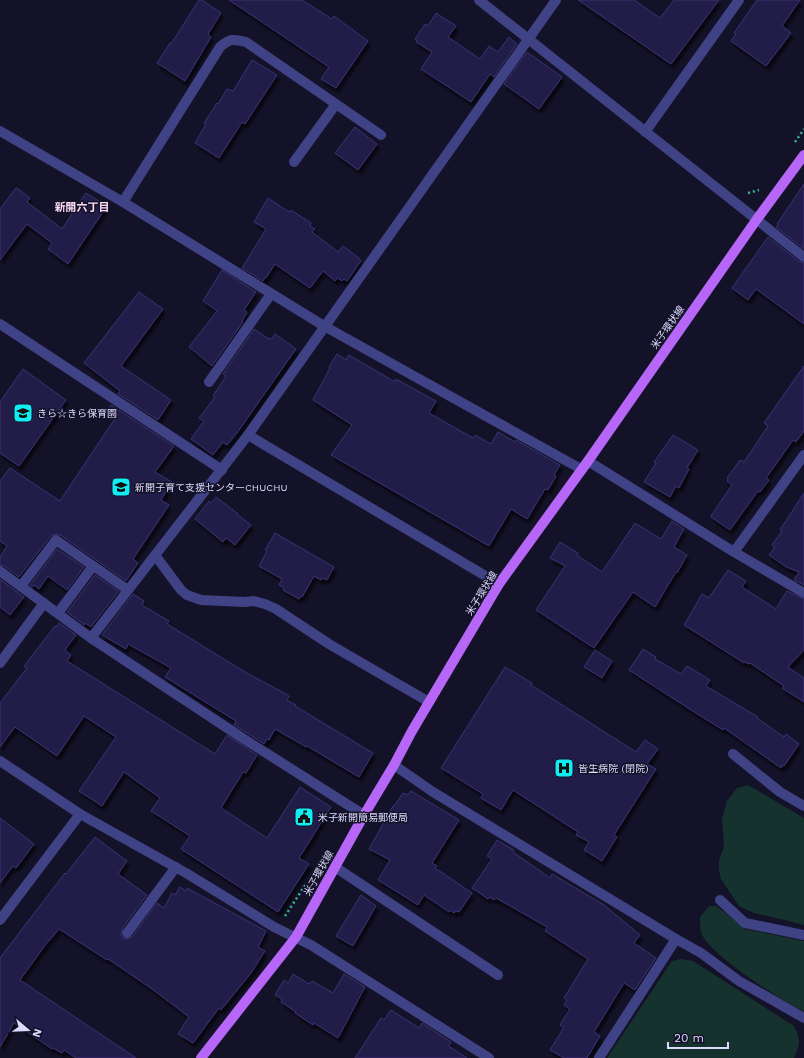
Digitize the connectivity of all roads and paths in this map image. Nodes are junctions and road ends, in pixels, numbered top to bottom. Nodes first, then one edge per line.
1 (479, 0) edge
2 (556, 0) edge
3 (739, 0) edge
4 (528, 38) junction
5 (336, 104) junction
6 (0, 131) edge
7 (645, 132) junction
8 (381, 136) dead end
9 (804, 155) edge
10 (294, 162) dead end
11 (123, 202) junction
12 (757, 219) junction
13 (804, 257) edge
14 (271, 294) junction
15 (0, 324) edge
16 (324, 326) junction
17 (209, 382) dead end
18 (248, 435) junction
19 (804, 455) edge
20 (585, 465) junction
21 (222, 470) junction
22 (734, 552) junction
23 (155, 555) junction
24 (93, 566) junction
25 (0, 571) edge
26 (499, 584) junction
27 (21, 586) junction
28 (128, 590) junction
29 (804, 593) edge
30 (44, 603) junction
31 (58, 613) junction
32 (91, 638) junction
33 (0, 664) edge
34 (429, 702) junction
35 (733, 754) dead end
36 (0, 761) edge
37 (394, 765) junction
38 (804, 806) edge
39 (80, 814) junction
40 (364, 815) junction
41 (176, 867) junction
42 (335, 867) junction
43 (720, 900) dead end
44 (0, 920) edge
45 (127, 933) dead end
46 (804, 935) edge
47 (296, 937) junction
48 (676, 940) junction
49 (498, 975) dead end
50 (804, 1018) edge
51 (201, 1058) edge
52 (489, 1058) edge
53 (599, 1058) edge

1 - 4 street
2 - 4 street
3 - 7 street
4 - 7 street
4 - 16 street
5 - 8 street
5 - 10 street
5 - 11 street
6 - 11 street
7 - 12 street
9 - 12 main road, 米子環状線
11 - 14 street
12 - 13 street
12 - 20 main road, 米子環状線
14 - 16 street
14 - 17 street
15 - 21 street
16 - 18 street
16 - 20 street
18 - 21 street
18 - 26 street
19 - 22 street
20 - 22 street
20 - 26 main road, 米子環状線
21 - 23 street
22 - 29 street
23 - 28 street
23 - 34 street
24 - 27 street
24 - 28 street
24 - 31 street
25 - 27 street
26 - 34 main road, 米子環状線
27 - 30 street
28 - 32 street
30 - 31 street
30 - 33 street
31 - 32 street
32 - 40 street
34 - 37 main road, 米子環状線
35 - 38 street
36 - 39 street
37 - 40 main road, 米子環状線
37 - 48 street
39 - 41 street
39 - 44 street
40 - 42 main road, 米子環状線
41 - 45 street
41 - 47 street
42 - 47 main road, 米子環状線
42 - 49 street
43 - 46 street
47 - 51 main road, 米子環状線
47 - 52 street
48 - 50 street
48 - 53 street

